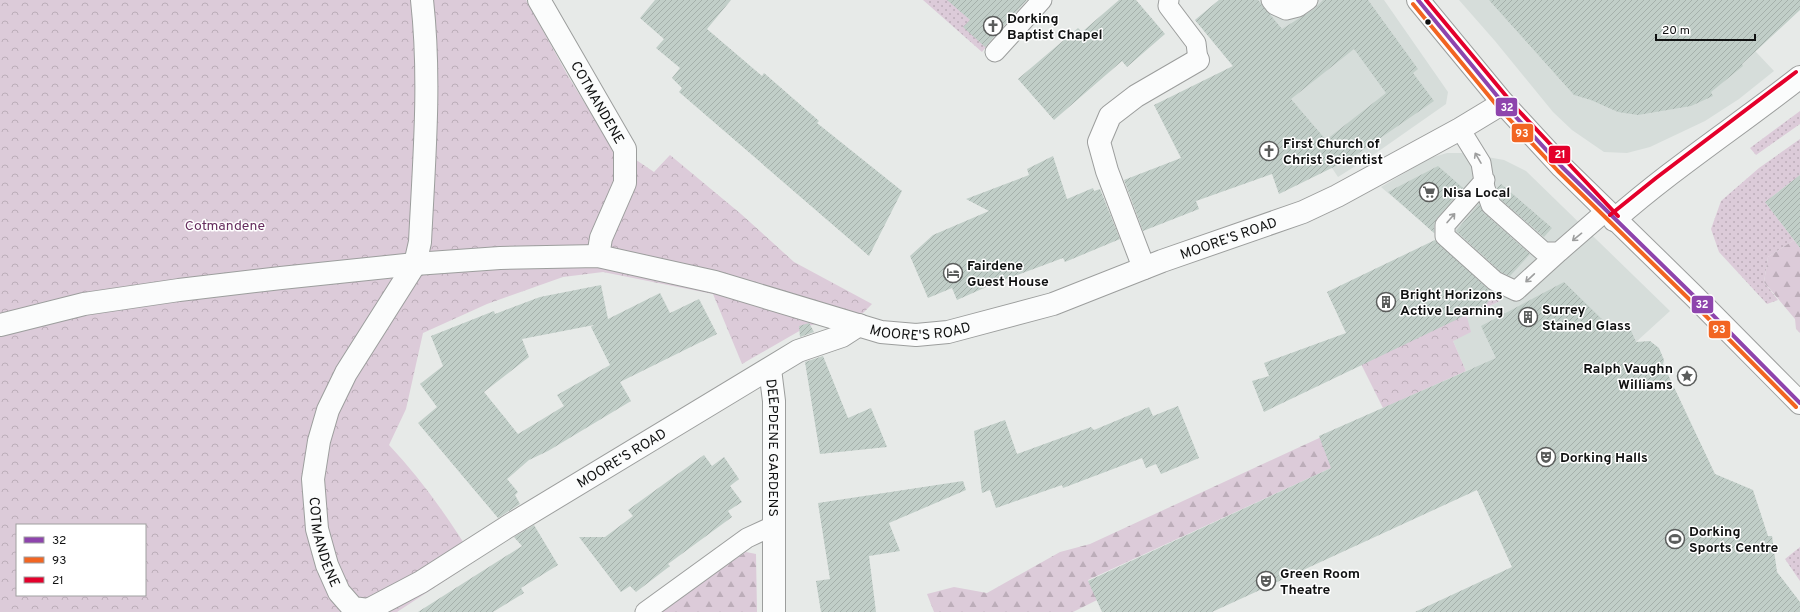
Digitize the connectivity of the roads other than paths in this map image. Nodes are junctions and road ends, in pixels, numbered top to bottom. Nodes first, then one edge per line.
1 (422, 0) edge
2 (539, 0) edge
3 (1042, 0) edge
4 (1169, 0) edge
5 (1271, 0) edge
6 (1308, 0) edge
7 (1418, 0) edge
8 (995, 52) dead end
9 (1198, 60) joint
10 (1800, 77) edge
11 (1503, 103) junction
12 (1460, 129) junction
13 (1485, 180) junction
14 (1610, 216) junction
15 (1559, 252) junction
16 (598, 256) junction
17 (416, 264) junction
18 (1144, 268) junction
19 (0, 325) edge
20 (859, 325) junction
21 (770, 369) junction
22 (1800, 403) edge
23 (773, 526) junction
24 (367, 611) edge
25 (645, 612) edge
26 (774, 612) edge

1 - 17 street, COTMANDENE
2 - 16 street, COTMANDENE
3 - 8 lane
4 - 9 lane
5 - 6 lane
7 - 11 street
9 - 18 street
10 - 14 street
11 - 12 street, MOORE'S ROAD
11 - 14 street
13 -> 12 lane
12 - 18 street, MOORE'S ROAD
13 - 15 lane
15 -> 13 lane
14 -> 15 lane
14 - 22 street
16 - 17 street
16 - 20 street
17 - 19 street
17 - 24 street, COTMANDENE
18 - 20 street, MOORE'S ROAD
20 - 21 street, MOORE'S ROAD
21 - 23 street, DEEPDENE GARDENS
21 - 24 street, MOORE'S ROAD
23 - 25 lane, DEEPDENE GARDENS
23 - 26 street, DEEPDENE GARDENS

